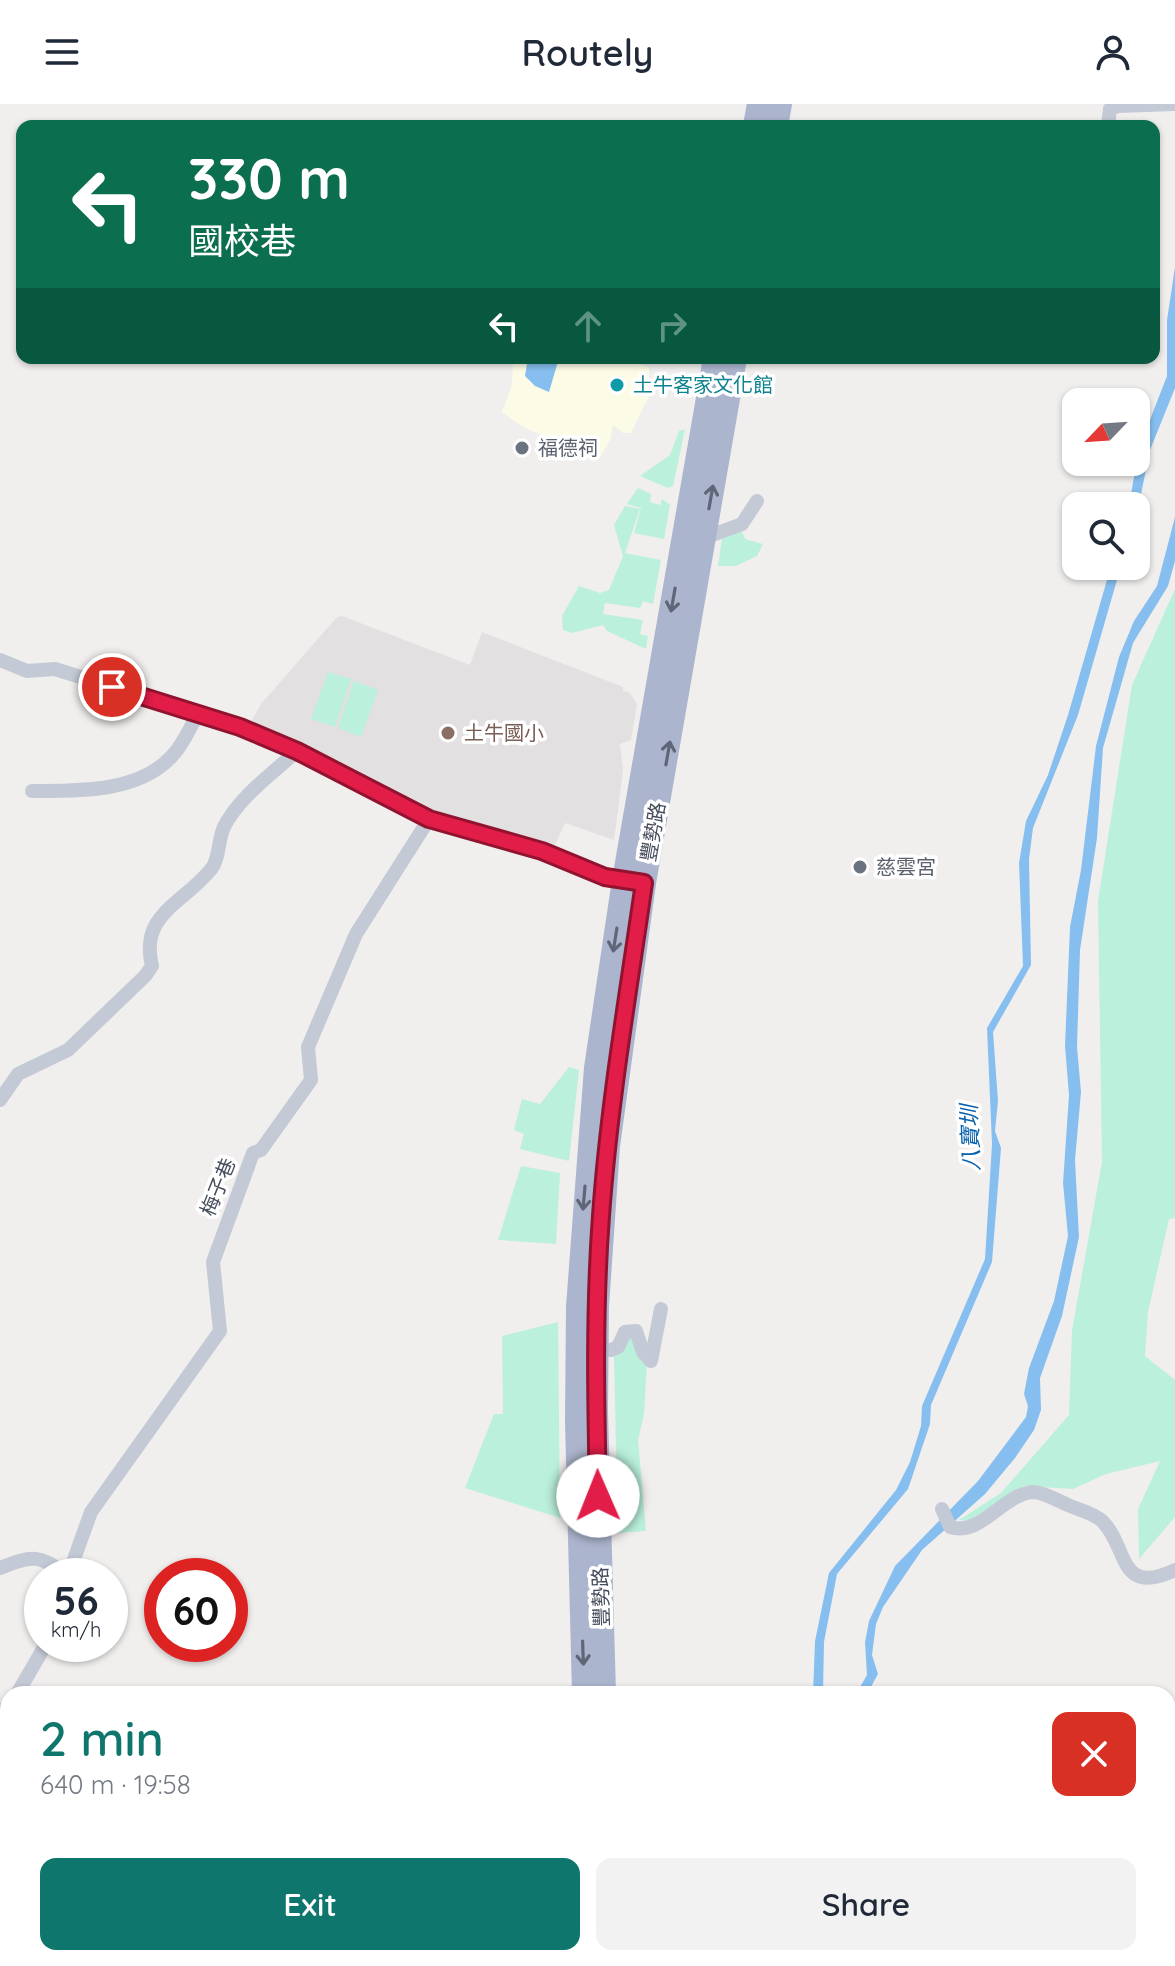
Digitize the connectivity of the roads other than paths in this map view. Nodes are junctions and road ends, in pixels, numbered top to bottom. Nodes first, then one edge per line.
1 (1175, 104) edge
2 (1109, 120) edge
3 (714, 364) edge
4 (734, 364) edge
5 (757, 501) dead end
6 (704, 538) junction
7 (0, 660) edge
8 (198, 714) junction
9 (297, 751) junction
10 (32, 791) dead end
11 (429, 819) junction
12 (634, 882) junction
13 (0, 1100) edge
14 (661, 1309) dead end
15 (611, 1350) dead end
16 (942, 1509) dead end
17 (74, 1558) edge
18 (24, 1559) edge
19 (0, 1568) edge
20 (1175, 1570) edge
21 (36, 1662) edge
22 (22, 1686) edge
23 (584, 1686) edge
24 (604, 1686) edge

1 - 2 street
3 -> 12 main road, 豐勢路
6 -> 4 main road, 豐勢路
5 - 6 street
12 -> 6 main road, 豐勢路
7 - 8 street
8 - 9 street
8 - 10 street
9 - 11 street
9 - 13 street
11 - 12 street
11 - 17 street, 梅子巷
12 -> 23 main road, 豐勢路
12 - 24 main road, 豐勢路
14 - 15 street
16 - 20 street
18 - 19 street
21 - 22 street

